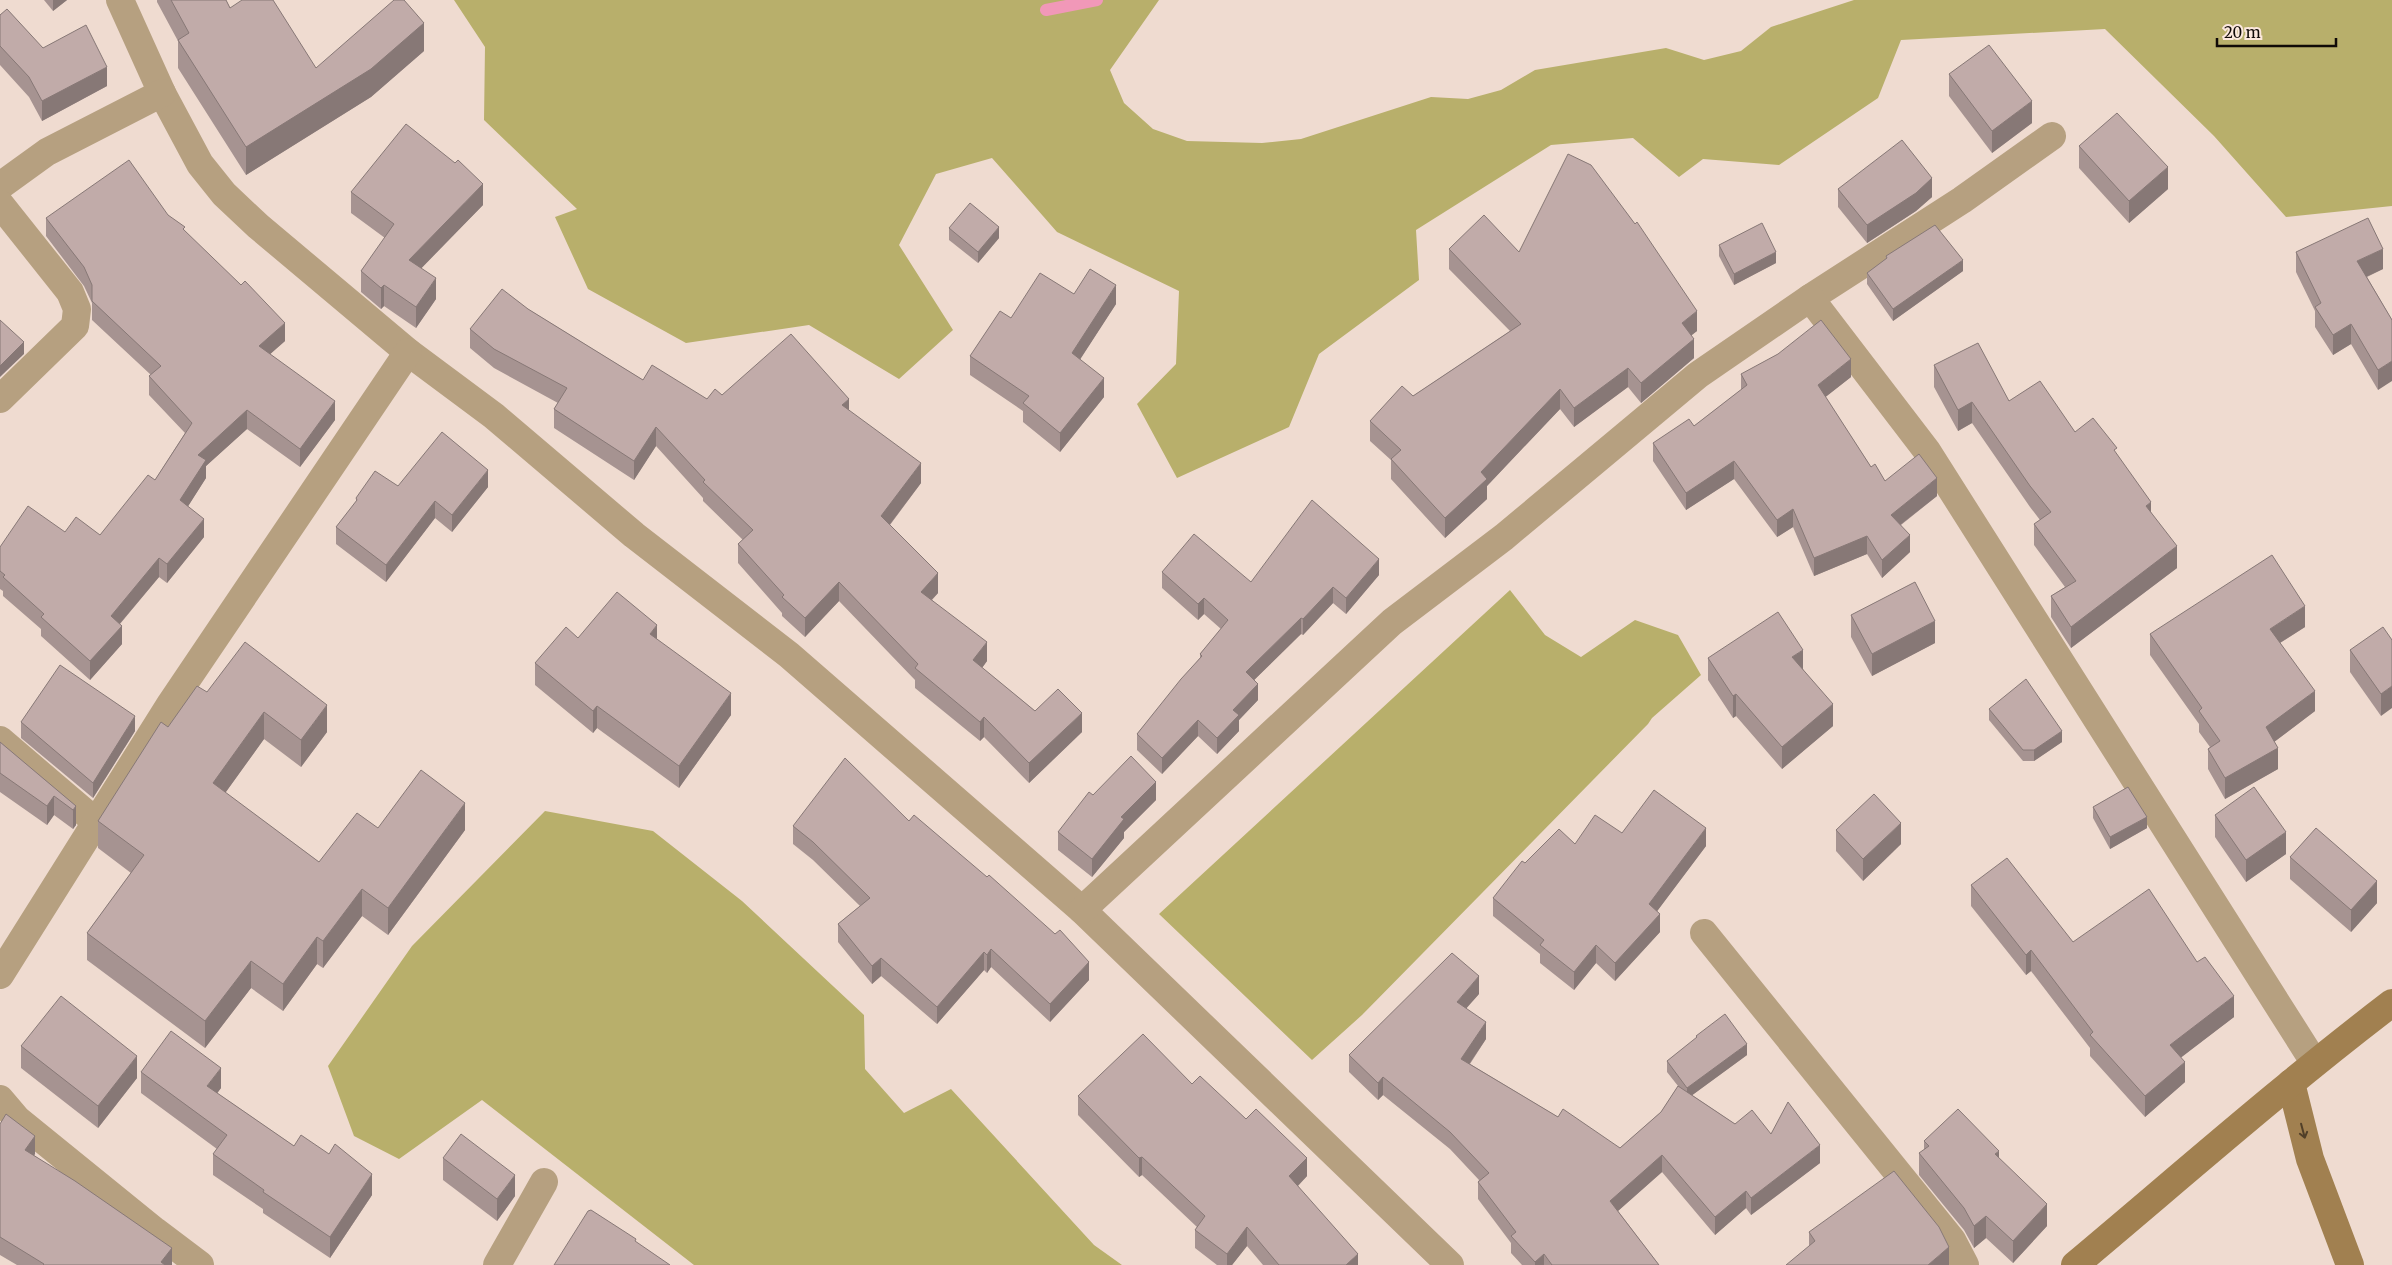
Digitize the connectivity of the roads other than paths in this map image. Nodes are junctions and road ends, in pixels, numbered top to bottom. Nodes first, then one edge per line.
1 (120, 0) edge
2 (162, 93) junction
3 (2052, 136) dead end
4 (0, 186) edge
5 (0, 204) edge
6 (1810, 298) junction
7 (408, 352) junction
8 (0, 399) edge
9 (0, 740) edge
10 (96, 822) junction
11 (1082, 910) junction
12 (1704, 934) dead end
13 (0, 975) edge
14 (2392, 1003) edge
15 (2314, 1062) junction
16 (2291, 1084) junction
17 (0, 1099) edge
18 (544, 1182) dead end
19 (200, 1265) edge
20 (497, 1265) edge
21 (1450, 1265) edge
22 (1965, 1265) edge
23 (2075, 1265) edge
24 (2350, 1265) edge

1 - 2 street
2 - 4 street
2 - 7 street
3 - 6 street
5 - 8 street
6 - 11 street
6 - 15 street
7 - 10 street
7 - 11 street
9 - 10 street
10 - 13 street
11 - 21 street
12 - 22 street
14 - 15 main road
15 - 16 main road
16 - 23 main road
16 -> 24 main road
17 - 19 street
18 - 20 street

